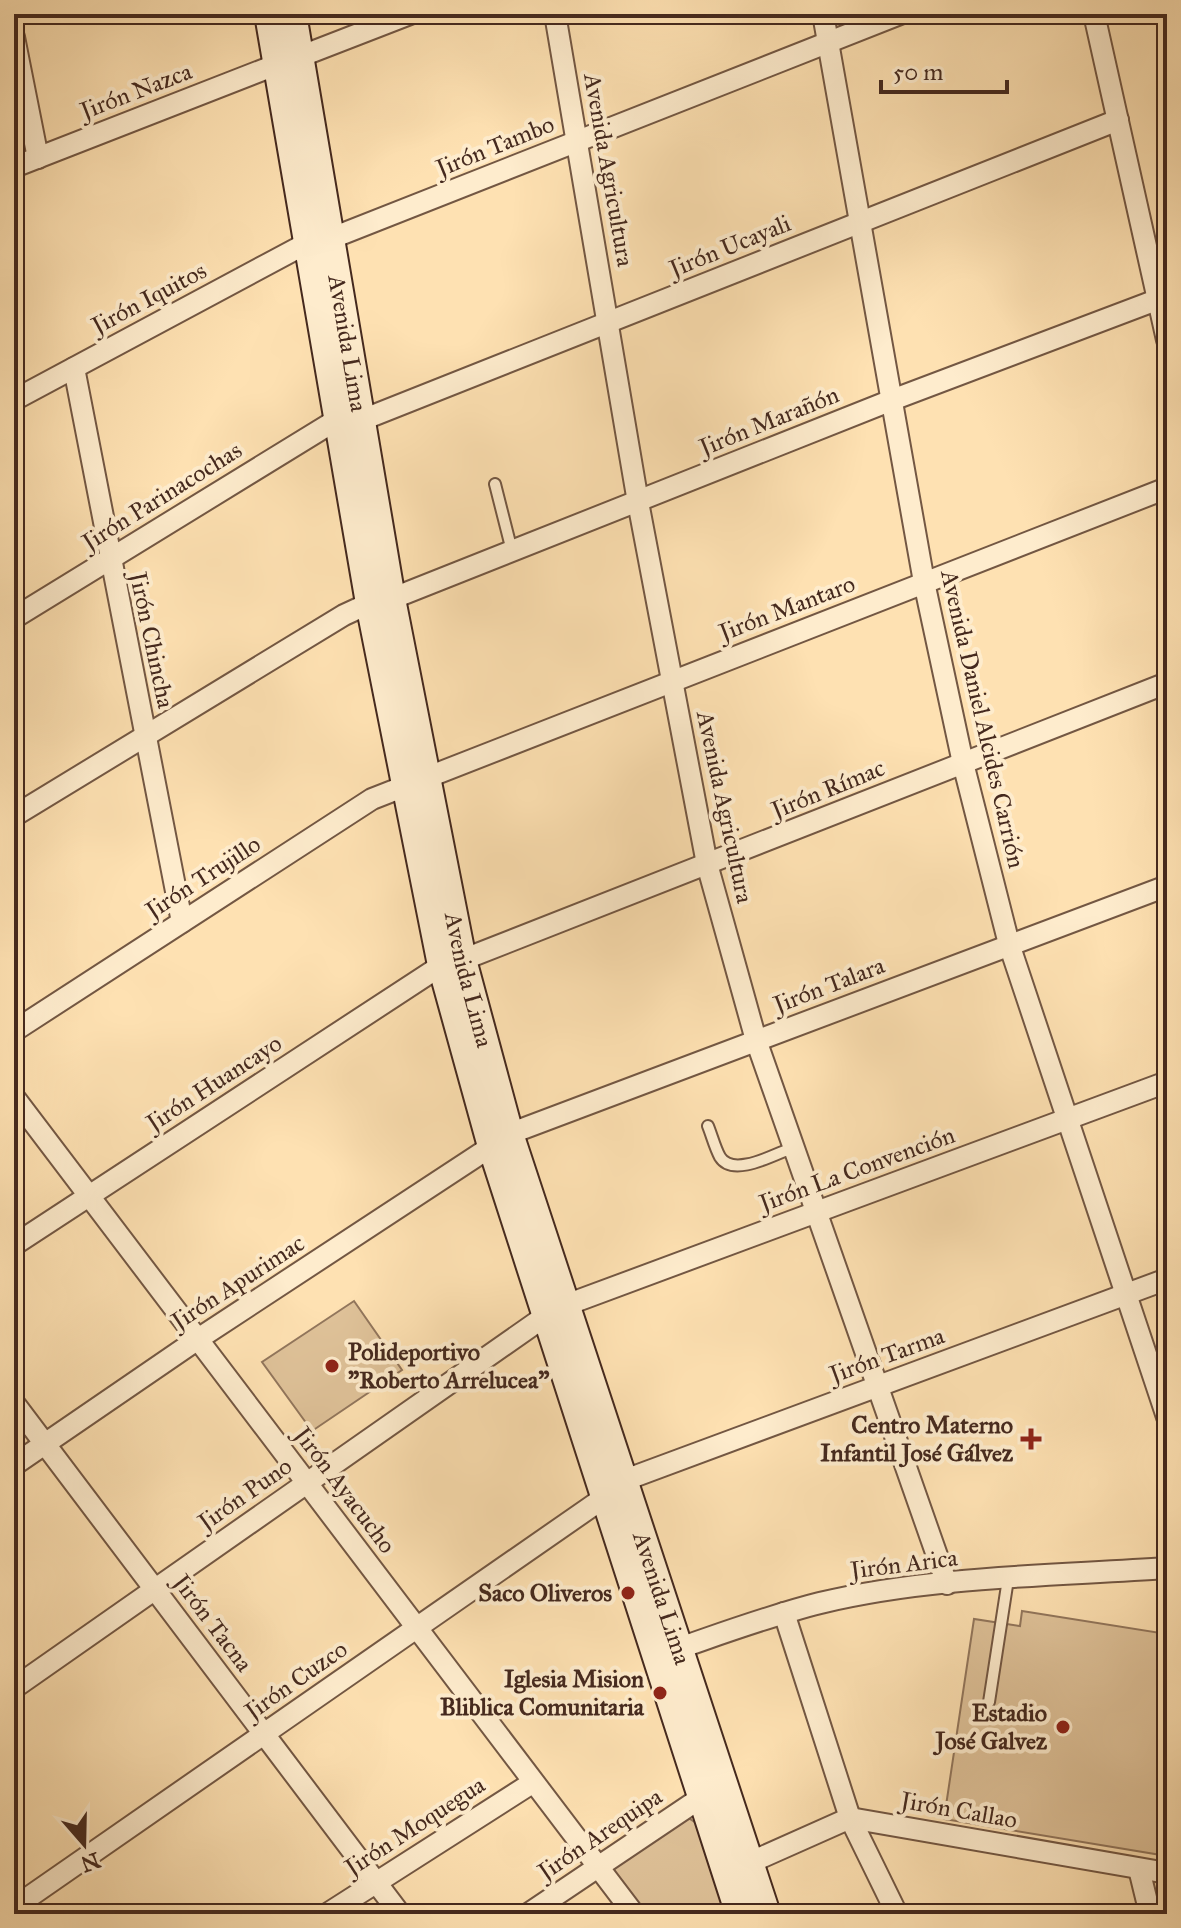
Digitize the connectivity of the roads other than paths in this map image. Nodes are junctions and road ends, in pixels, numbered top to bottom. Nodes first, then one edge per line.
1 (269, 14) edge
2 (292, 14) edge
3 (410, 14) edge
4 (555, 14) edge
5 (823, 14) edge
6 (900, 14) edge
7 (1094, 14) edge
8 (14, 37) edge
9 (828, 42) junction
10 (288, 60) junction
11 (1118, 120) junction
12 (579, 140) junction
13 (38, 158) junction
14 (14, 167) edge
15 (861, 222) junction
16 (321, 240) junction
17 (1162, 298) edge
18 (608, 322) junction
19 (1167, 340) edge
20 (74, 368) junction
21 (14, 400) edge
22 (892, 400) junction
23 (350, 419) junction
24 (495, 484) dead end
25 (1167, 488) edge
26 (638, 502) junction
27 (512, 551) junction
28 (109, 559) junction
29 (924, 582) junction
30 (381, 601) junction
31 (14, 618) edge
32 (672, 681) junction
33 (1167, 683) edge
34 (146, 736) junction
35 (963, 763) junction
36 (416, 781) junction
37 (14, 816) edge
38 (707, 864) junction
39 (1167, 886) edge
40 (182, 922) junction
41 (1009, 944) junction
42 (452, 963) junction
43 (14, 1031) edge
44 (756, 1040) junction
45 (1167, 1082) edge
46 (14, 1097) edge
47 (1067, 1119) junction
48 (708, 1126) dead end
49 (501, 1140) junction
50 (792, 1148) junction
51 (89, 1195) junction
52 (814, 1213) junction
53 (14, 1245) edge
54 (1167, 1279) edge
55 (1124, 1294) junction
56 (556, 1310) junction
57 (198, 1339) junction
58 (877, 1386) junction
59 (14, 1403) edge
60 (1167, 1417) edge
61 (45, 1444) junction
62 (14, 1465) edge
63 (306, 1482) junction
64 (615, 1489) junction
65 (1167, 1568) edge
66 (1008, 1579) junction
67 (947, 1584) junction
68 (155, 1589) junction
69 (784, 1613) junction
70 (416, 1629) junction
71 (667, 1652) junction
72 (14, 1688) edge
73 (989, 1702) dead end
74 (264, 1734) junction
75 (532, 1783) junction
76 (702, 1797) junction
77 (850, 1818) junction
78 (749, 1863) junction
79 (598, 1867) junction
80 (1139, 1869) junction
81 (1167, 1873) edge
82 (376, 1883) junction
83 (17, 1908) edge
84 (327, 1914) edge
85 (400, 1914) edge
86 (528, 1914) edge
87 (634, 1914) edge
88 (740, 1914) edge
89 (766, 1914) edge
90 (897, 1914) edge
91 (1150, 1914) edge

1 - 10 main road, Avenida Lima
2 - 10 main road, Avenida Lima
3 - 10 street, Jirón Nazca
4 - 12 street, Avenida Agricultura
5 - 9 street, Avenida Daniel Alcides Carrión
6 - 9 street, Jirón Tambo
7 - 11 street
8 - 13 street
9 - 12 street, Jirón Tambo
9 - 15 street, Avenida Daniel Alcides Carrión
10 - 13 street, Jirón Nazca
10 - 16 main road, Avenida Lima
11 - 15 street, Jirón Ucayali
11 - 17 street
12 - 16 street, Jirón Tambo
12 - 18 street, Avenida Agricultura
13 - 14 street, Jirón Nazca
15 - 18 street, Jirón Ucayali
15 - 22 street, Avenida Daniel Alcides Carrión
16 - 20 street, Jirón Iquitos
16 - 23 main road, Avenida Lima
17 - 19 street
17 - 22 street, Jirón Marañón
18 - 23 street, Jirón Ucayali
18 - 26 street, Avenida Agricultura
20 - 21 street, Jirón Iquitos
20 - 28 street, Jirón Chincha
22 - 26 street, Jirón Marañón
22 - 29 street, Avenida Daniel Alcides Carrión
23 - 28 street, Jirón Parinacochas
23 - 30 main road, Avenida Lima
24 - 27 lane
25 - 29 street, Jirón Mantaro
26 - 27 street, Jirón Marañón
26 - 32 street, Avenida Agricultura
27 - 30 street, Jirón Marañón
28 - 31 street, Jirón Parinacochas
28 - 34 street, Jirón Chincha
29 - 32 street, Jirón Mantaro
29 - 35 street, Avenida Daniel Alcides Carrión
30 - 34 street, Jirón Marañón
30 - 36 main road, Avenida Lima
32 - 36 street, Jirón Mantaro
32 - 38 street, Avenida Agricultura
33 - 35 street, Jirón Rímac
34 - 37 street, Jirón Marañón
34 - 40 street, Jirón Chincha
35 - 38 street, Jirón Rímac
35 - 41 street, Avenida Daniel Alcides Carrión
36 - 40 street, Jirón Trujillo
36 - 42 main road, Avenida Lima
38 - 42 street, Jirón Rímac
38 - 44 street, Avenida Agricultura
39 - 41 street, Jirón Talara
40 - 43 street, Jirón Trujillo
41 - 44 street, Jirón Talara
41 - 47 street, Avenida Daniel Alcides Carrión
42 - 49 main road, Avenida Lima
42 - 51 street, Jirón Huancayo
44 - 49 street, Jirón Talara
44 - 50 street, Avenida Agricultura
45 - 47 street, Jirón La Convención
46 - 51 street, Jirón Ayacucho
47 - 52 street, Jirón La Convención
47 - 55 street, Avenida Daniel Alcides Carrión
48 - 50 lane
49 - 56 main road, Avenida Lima
49 - 57 street, Jirón Apurimac
50 - 52 street, Avenida Agricultura
51 - 53 street, Jirón Huancayo
51 - 57 street, Jirón Ayacucho
52 - 56 street, Jirón La Convención
52 - 58 street, Avenida Agricultura
54 - 55 street, Jirón Tarma
55 - 58 street, Jirón Tarma
55 - 60 street, Avenida Daniel Alcides Carrión
56 - 63 street, Jirón Puno
56 - 64 main road, Avenida Lima
57 - 61 street, Jirón Apurimac
57 - 63 street, Jirón Ayacucho
58 - 64 street, Jirón Tarma
58 - 67 street, Avenida Agricultura
59 - 61 street, Jirón Tacna
61 - 62 street, Jirón Apurimac
61 - 68 street, Jirón Tacna
63 - 68 street, Jirón Puno
63 - 70 street, Jirón Ayacucho
64 - 70 street, Jirón Cuzco
64 - 71 main road, Avenida Lima
65 - 66 street, Jirón Arica
66 - 67 street, Jirón Arica
66 - 73 lane
67 - 69 street, Jirón Arica
68 - 72 street, Jirón Puno
68 - 74 street, Jirón Tacna
69 - 71 street, Jirón Arica
69 - 77 street
70 - 74 street, Jirón Cuzco
70 - 75 street, Jirón Ayacucho
71 - 76 main road, Avenida Lima
71 - 78 main road, Avenida Lima
74 - 82 street, Jirón Tacna
74 - 83 street, Jirón Cuzco
75 - 79 street, Jirón Ayacucho
75 - 82 street, Jirón Moquegua
76 - 79 street, Jirón Arequipa
76 - 88 main road, Avenida Lima
77 - 78 street
77 - 80 street, Jirón Callao
77 - 90 street
78 - 89 main road, Avenida Lima
79 - 86 street, Jirón Arequipa
79 - 87 street, Jirón Ayacucho
80 - 81 street, Jirón Callao
80 - 91 street
82 - 84 street, Jirón Moquegua
82 - 85 street, Jirón Tacna

